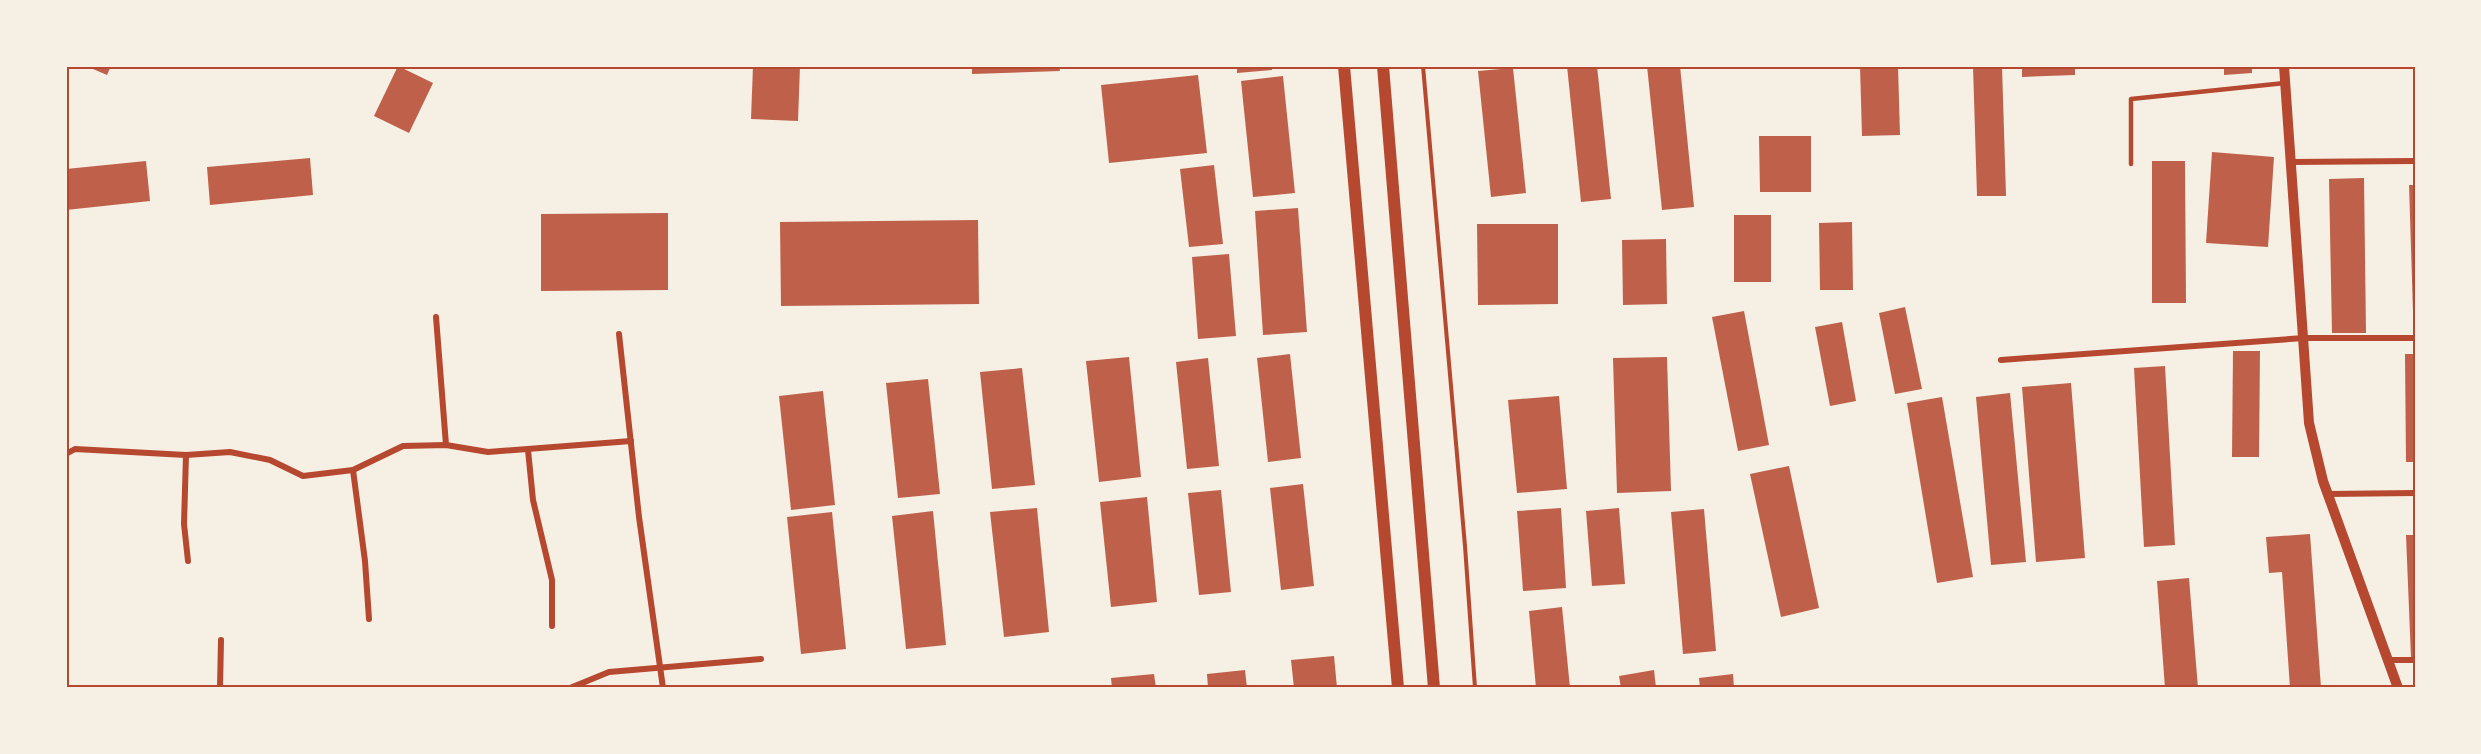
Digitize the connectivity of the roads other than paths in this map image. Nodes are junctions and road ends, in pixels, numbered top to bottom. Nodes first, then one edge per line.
1 (1344, 66) edge
2 (1383, 66) edge
3 (2284, 66) edge
4 (2285, 83) junction
5 (2415, 161) edge
6 (2291, 162) junction
7 (2131, 164) dead end
8 (436, 317) dead end
9 (619, 334) dead end
10 (2304, 338) junction
11 (2415, 338) edge
12 (2001, 360) dead end
13 (631, 441) junction
14 (446, 446) junction
15 (528, 450) junction
16 (66, 453) edge
17 (186, 455) junction
18 (353, 470) junction
19 (2415, 493) edge
20 (2328, 494) junction
21 (188, 561) dead end
22 (369, 619) dead end
23 (552, 626) dead end
24 (221, 640) dead end
25 (761, 659) dead end
26 (2388, 660) junction
27 (2415, 660) edge
28 (660, 668) junction
29 (220, 688) edge
30 (570, 688) edge
31 (663, 688) edge
32 (1398, 688) edge
33 (1434, 688) edge
34 (2398, 688) edge

1 - 32 main road
2 - 33 main road
3 - 4 street
4 - 6 street
4 - 7 lane
5 - 6 street
6 - 10 street
8 - 14 street
9 - 13 street
10 - 11 street
10 - 12 street
10 - 20 street
13 - 15 street
13 - 28 street
14 - 15 street
14 - 18 street
15 - 23 street
16 - 17 street
17 - 18 street
17 - 21 street
18 - 22 street
19 - 20 street
20 - 26 street
24 - 29 street
25 - 28 street
26 - 27 street
26 - 34 street
28 - 30 street
28 - 31 street

